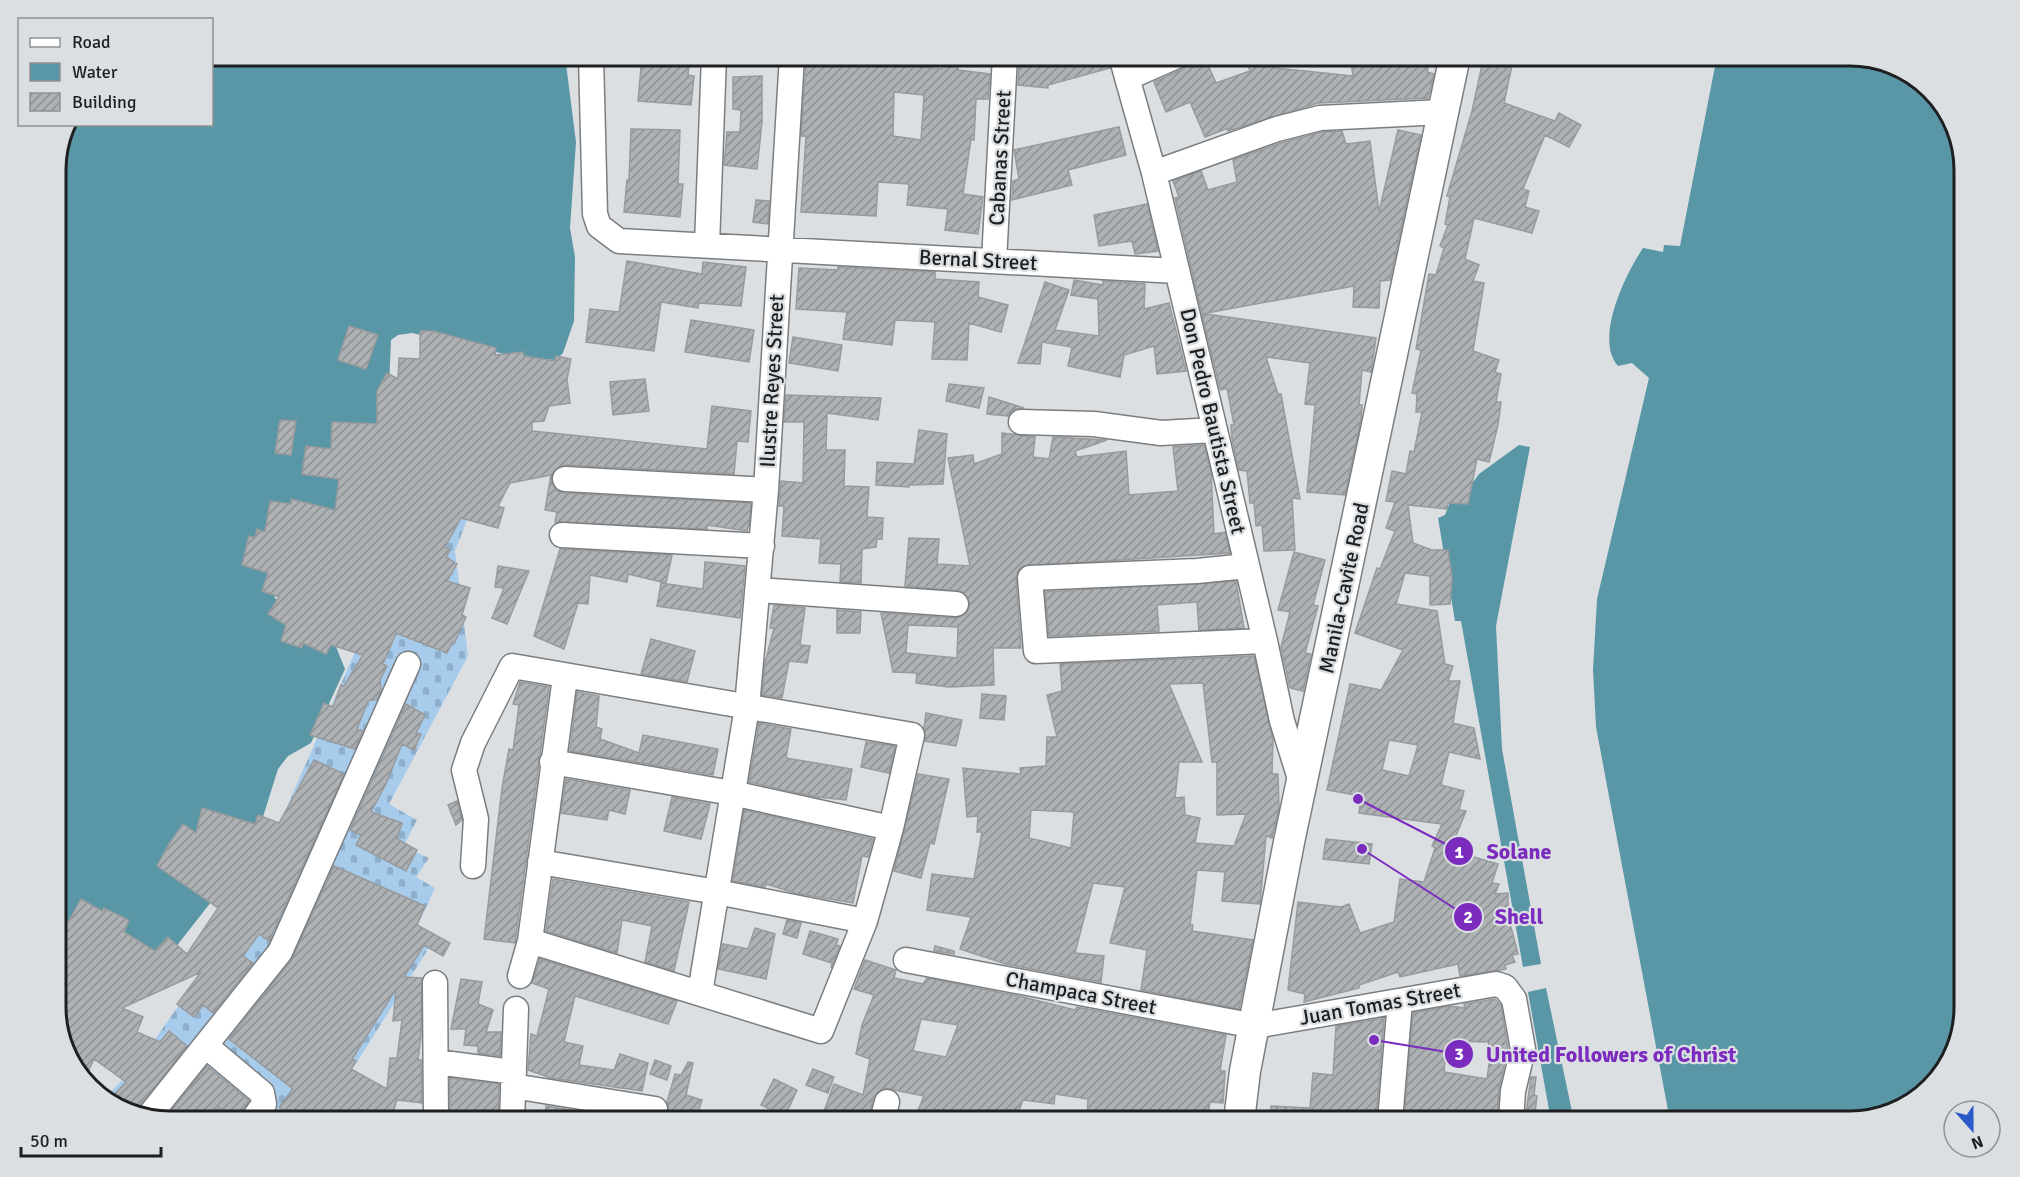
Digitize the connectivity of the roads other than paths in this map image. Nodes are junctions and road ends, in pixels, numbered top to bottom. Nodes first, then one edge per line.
1 (591, 66) edge
2 (714, 66) edge
3 (791, 66) edge
4 (1004, 66) edge
5 (1453, 66) edge
6 (1124, 67) edge
7 (1443, 112) junction
8 (1154, 173) junction
9 (707, 245) junction
10 (780, 249) junction
11 (994, 261) junction
12 (1177, 271) junction
13 (1021, 422) dead end
14 (1215, 430) junction
15 (566, 479) dead end
16 (766, 490) junction
17 (562, 535) dead end
18 (762, 546) junction
19 (1247, 566) junction
20 (758, 590) junction
21 (956, 604) dead end
22 (1265, 641) junction
23 (408, 663) dead end
24 (565, 676) junction
25 (747, 707) junction
26 (552, 762) junction
27 (1303, 787) junction
28 (732, 793) junction
29 (891, 828) junction
30 (540, 862) junction
31 (472, 866) dead end
32 (717, 892) junction
33 (865, 921) junction
34 (530, 940) junction
35 (906, 960) dead end
36 (519, 976) dead end
37 (435, 983) dead end
38 (700, 993) junction
39 (1400, 1001) junction
40 (516, 1009) dead end
41 (1255, 1026) junction
42 (206, 1046) junction
43 (436, 1062) junction
44 (513, 1079) junction
45 (154, 1109) edge
46 (655, 1109) dead end
47 (259, 1111) edge
48 (436, 1111) edge
49 (512, 1111) edge
50 (1241, 1111) edge
51 (1391, 1111) edge
52 (1512, 1111) edge

1 - 9 street, Bernal Street
2 - 9 street
3 - 10 street, Ilustre Reyes Street
4 - 11 street, Cabanas Street
5 - 7 main road, Manila-Cavite Road
6 - 8 street, Don Pedro Bautista Street
7 - 8 street
7 - 27 main road, Manila-Cavite Road
8 - 12 street, Don Pedro Bautista Street
9 - 10 street, Bernal Street
10 - 11 street, Bernal Street
10 - 16 street, Ilustre Reyes Street
11 - 12 street, Bernal Street
12 - 14 street, Don Pedro Bautista Street
13 - 14 street
14 - 19 street, Don Pedro Bautista Street
15 - 16 street
16 - 18 street, Ilustre Reyes Street
17 - 18 street
18 - 20 street, Ilustre Reyes Street
19 - 22 street, Don Pedro Bautista Street
19 - 22 street
20 - 21 street
20 - 25 street, Ilustre Reyes Street
22 - 27 street, Don Pedro Bautista Street
23 - 42 street
24 - 25 street
24 - 26 street
24 - 31 street
25 - 28 street, Ilustre Reyes Street
25 - 29 street
26 - 28 street
26 - 30 street
27 - 41 main road, Manila-Cavite Road
28 - 29 street
28 - 32 street, Ilustre Reyes Street
29 - 33 street
30 - 32 street
30 - 34 street
32 - 33 street
32 - 38 street, Ilustre Reyes Street
33 - 38 street
34 - 36 street
34 - 38 street
35 - 41 street, Champaca Street
37 - 43 street
39 - 41 street, Juan Tomas Street
39 - 51 street
39 - 52 street, Juan Tomas Street
40 - 44 street
41 - 50 main road, Manila-Cavite Road
42 - 45 street
42 - 47 street
43 - 44 street
43 - 48 street
44 - 46 street
44 - 49 street

